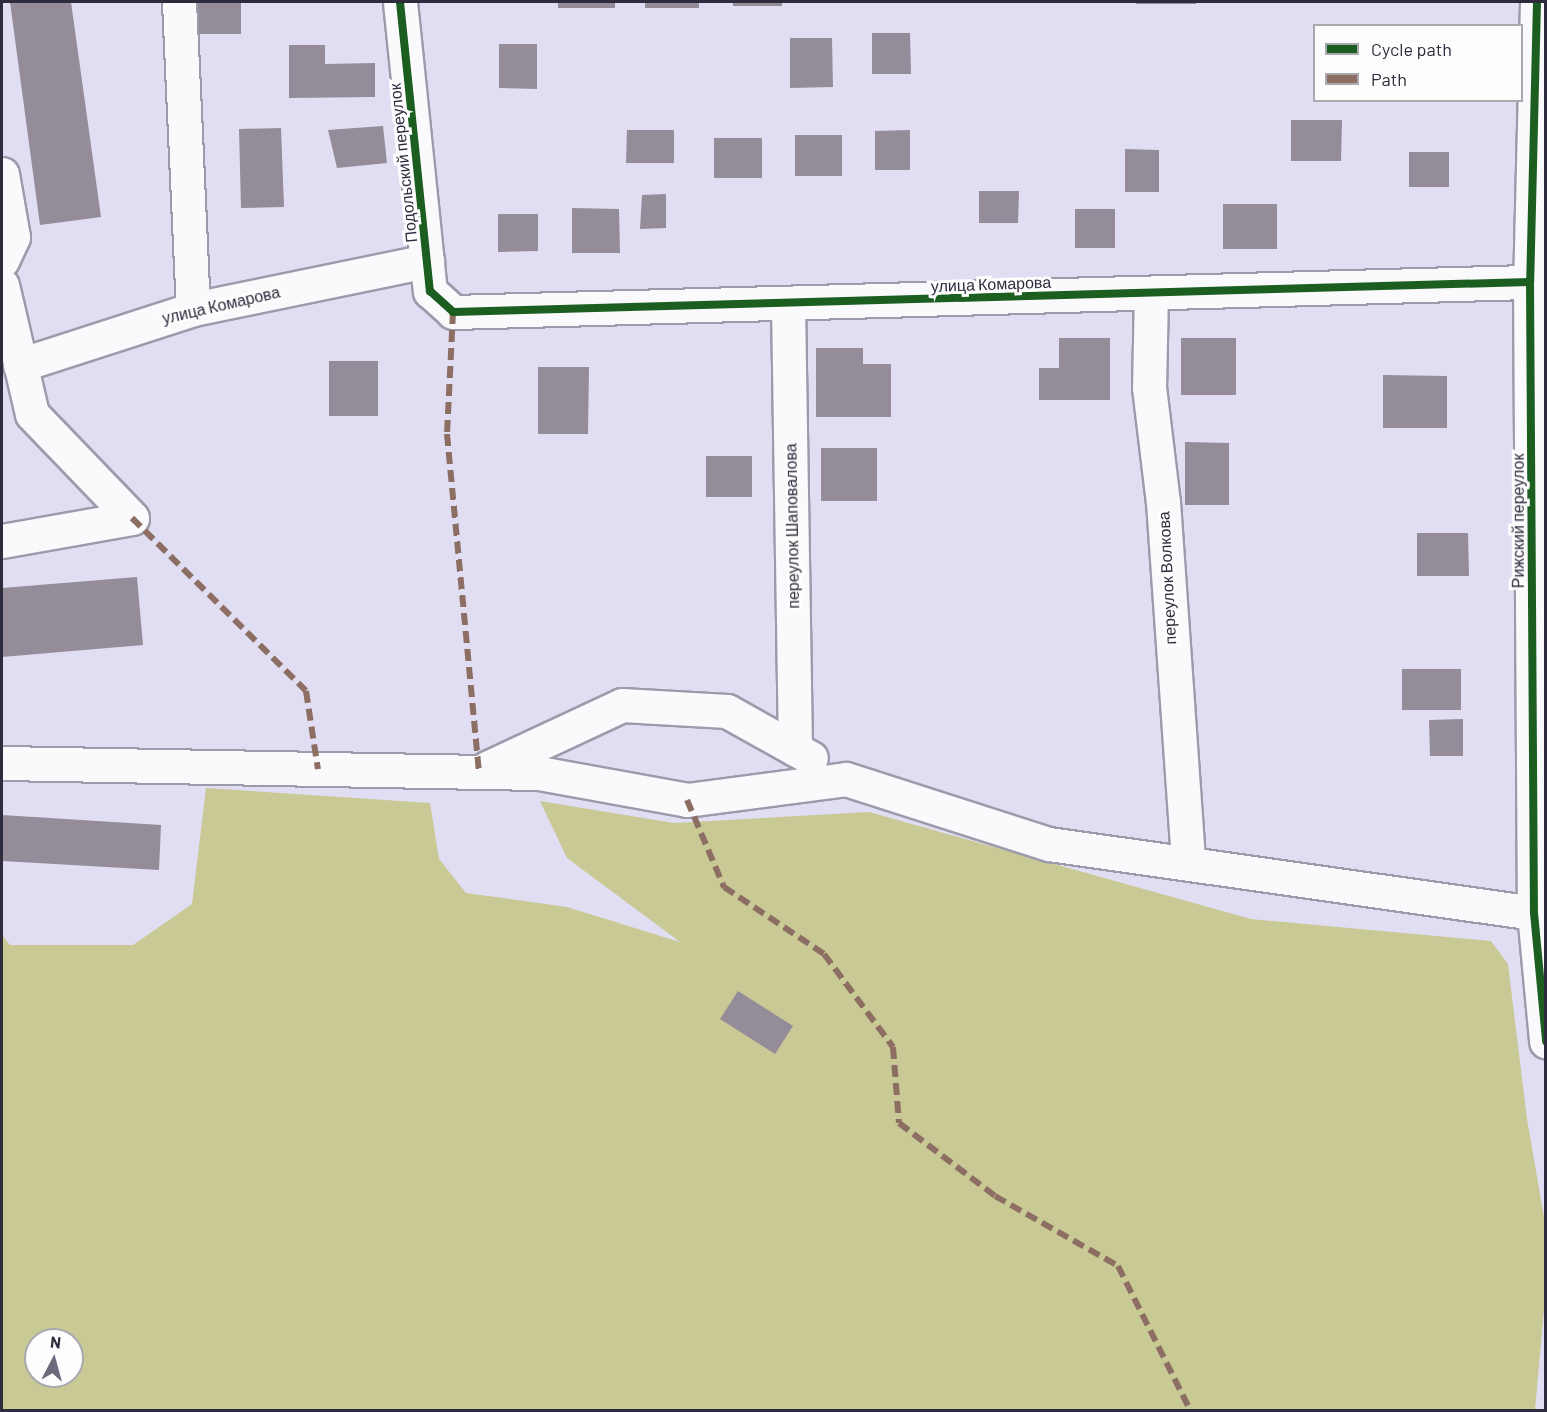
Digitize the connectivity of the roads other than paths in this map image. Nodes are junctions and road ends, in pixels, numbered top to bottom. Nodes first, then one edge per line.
1 (180, 2) edge
2 (400, 2) edge
3 (1538, 2) edge
4 (2, 174) edge
5 (2, 261) edge
6 (427, 261) junction
7 (1530, 282) junction
8 (2, 285) edge
9 (1151, 293) junction
10 (788, 303) junction
11 (193, 309) junction
12 (453, 312) joint
13 (20, 365) junction
14 (2, 541) edge
15 (795, 749) junction
16 (2, 763) edge
17 (479, 772) junction
18 (846, 779) junction
19 (1188, 863) junction
20 (1534, 913) junction
21 (1545, 1041) edge

1 - 11 street
2 - 6 street, Подольский переулок
3 - 7 street, Рижский переулок
4 - 5 street
6 - 11 street, улица Комарова
6 - 12 street, Подольский переулок
7 - 9 street, улица Комарова
7 - 20 street, Рижский переулок
8 - 13 street
9 - 10 street, улица Комарова
9 - 19 street, переулок Волкова
10 - 12 street, улица Комарова
10 - 15 street, переулок Шаповалова
11 - 13 street, улица Комарова
13 - 14 street
15 - 17 street
15 - 18 street
16 - 17 street
17 - 18 street
18 - 19 street
19 - 20 street
20 - 21 street, Рижский переулок

